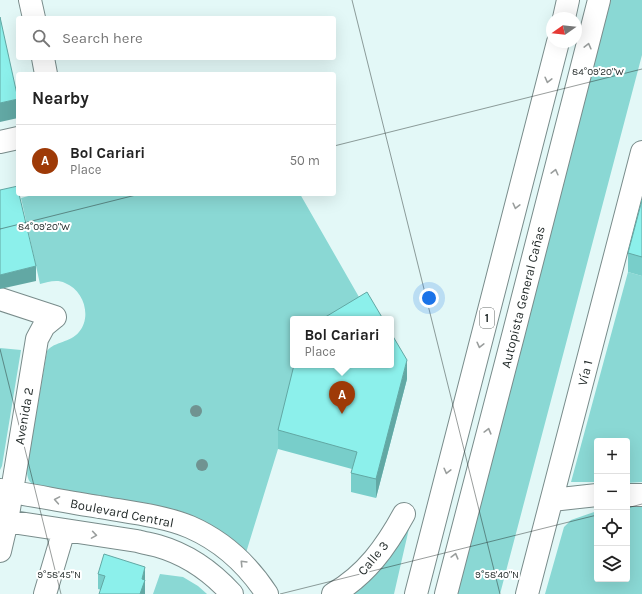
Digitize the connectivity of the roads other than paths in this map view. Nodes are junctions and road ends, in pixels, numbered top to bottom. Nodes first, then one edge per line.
1 (30, 0) edge
2 (568, 0) edge
3 (599, 0) edge
4 (565, 12) edge
5 (34, 16) edge
6 (556, 48) edge
7 (43, 60) edge
8 (46, 72) edge
9 (16, 138) edge
10 (0, 142) edge
11 (642, 152) edge
12 (0, 299) edge
13 (6, 491) edge
14 (630, 495) edge
15 (594, 496) edge
16 (642, 496) edge
17 (552, 500) junction
18 (404, 514) dead end
19 (4, 521) edge
20 (64, 530) junction
21 (0, 551) edge
22 (45, 594) edge
23 (232, 594) edge
24 (267, 594) edge
25 (333, 594) edge
26 (416, 594) edge
27 (446, 594) edge
28 (527, 594) edge

1 - 5 main road
2 - 4 main road
27 -> 3 main road, Autopista General Cañas
6 -> 26 main road, 1
7 - 8 main road
9 - 10 main road
11 - 17 main road, Vía 1
12 - 13 main road, Avenida 2
13 - 19 main road, Avenida 2
24 -> 13 main road, Boulevard Central
14 - 16 main road
15 - 17 main road
17 - 28 main road, Vía 1
18 - 25 main road, Calle 3
19 - 20 main road, Boulevard Central
19 - 21 main road, Avenida 2
20 - 22 main road
20 -> 23 main road, Boulevard Central

